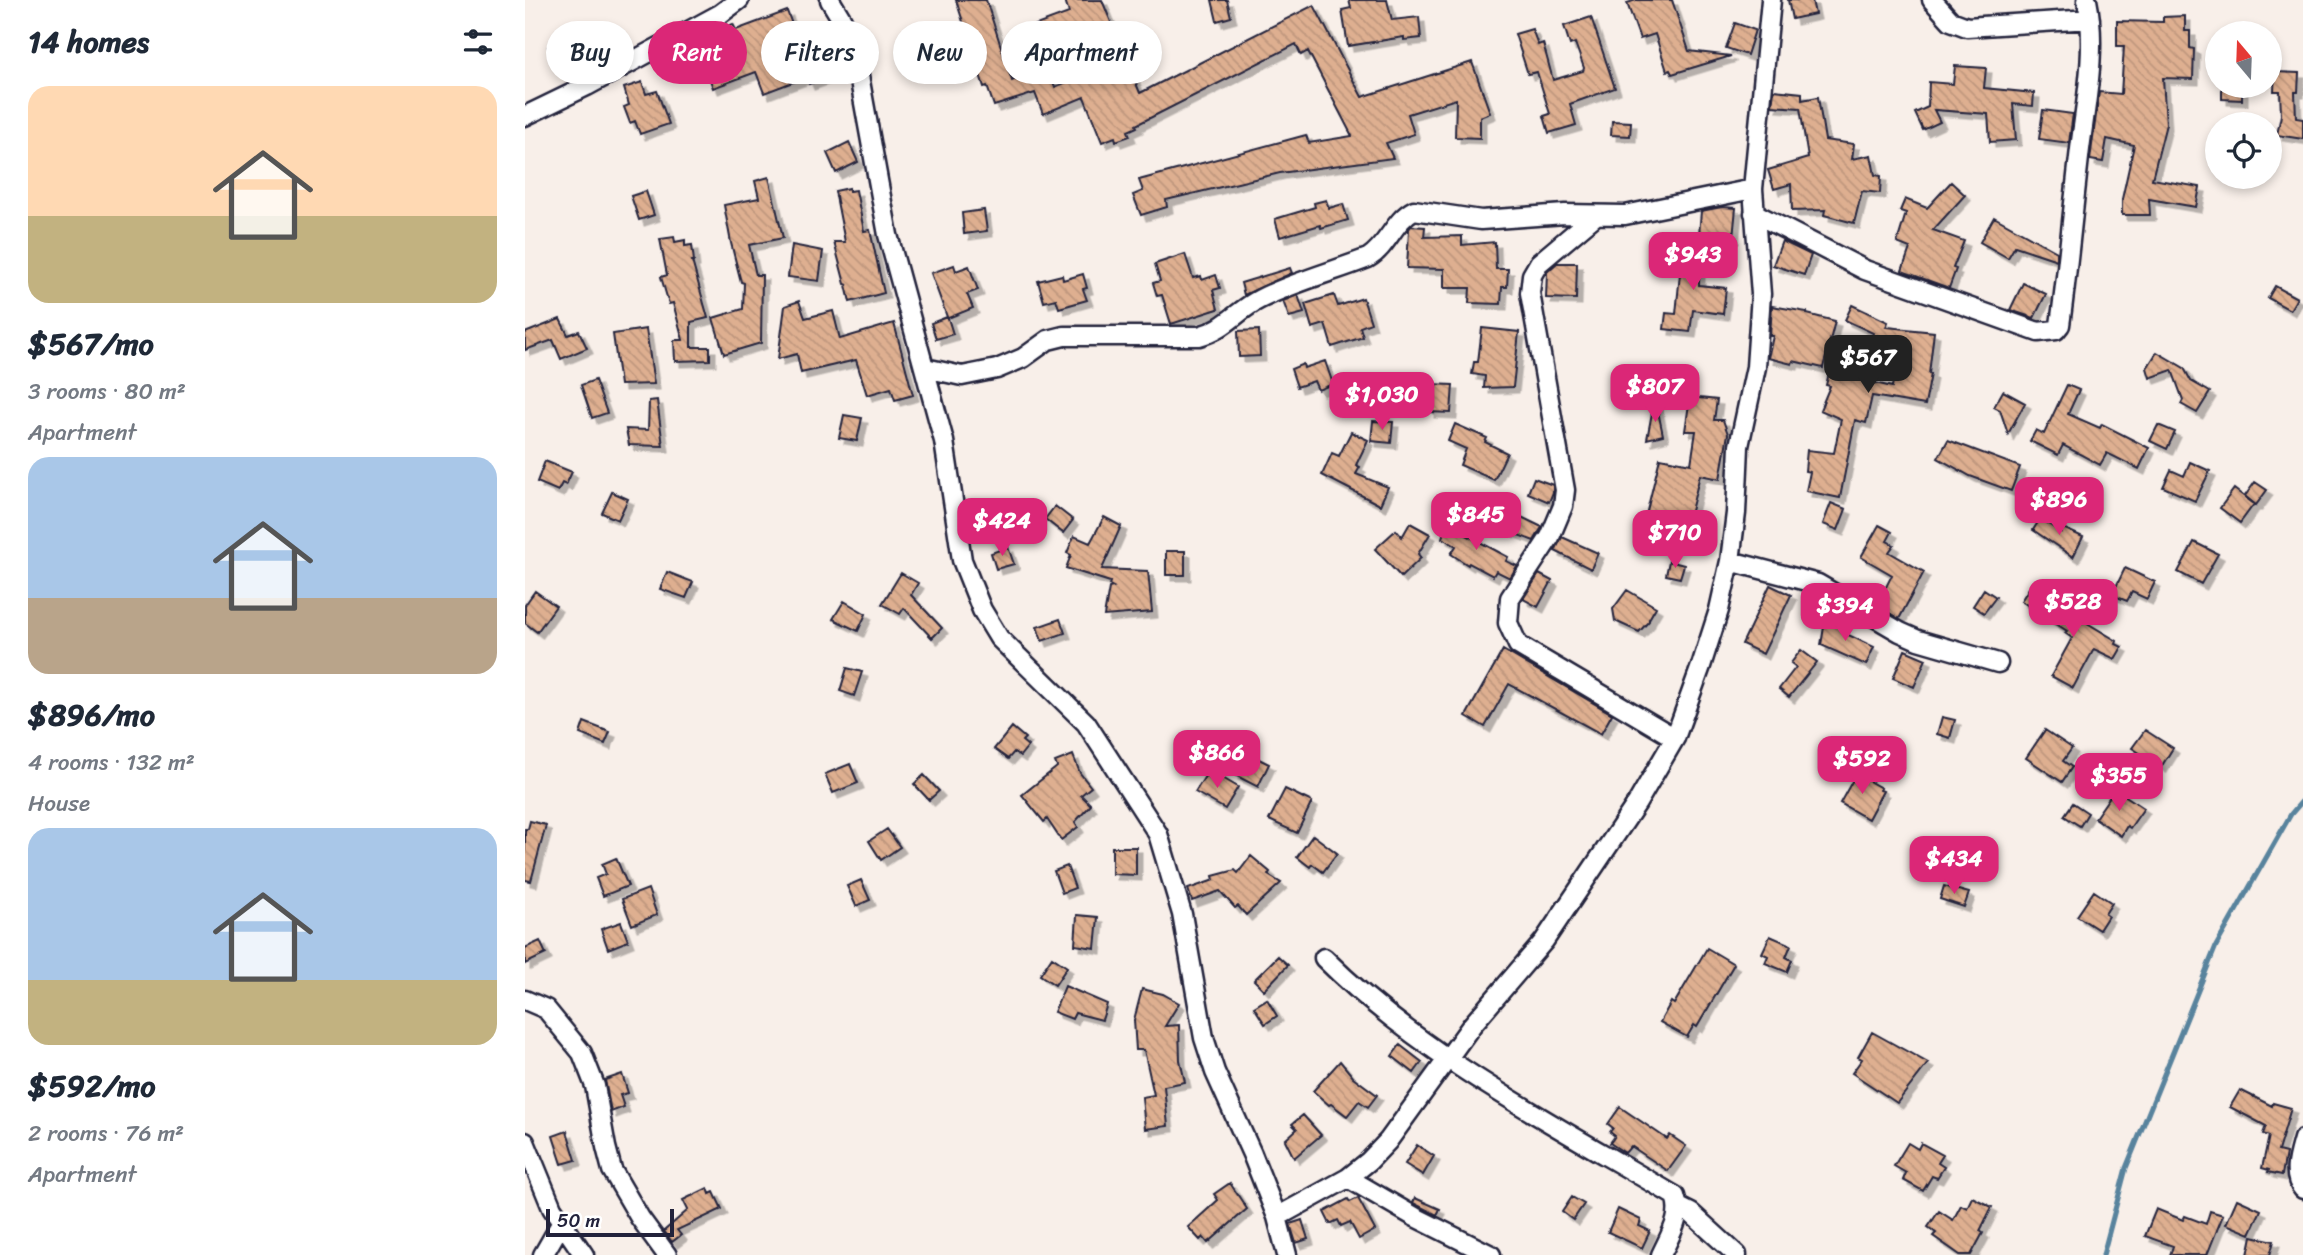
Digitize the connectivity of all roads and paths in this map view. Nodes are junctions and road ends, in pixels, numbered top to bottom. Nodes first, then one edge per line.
1 (739, 0) edge
2 (829, 0) edge
3 (1771, 0) edge
4 (1932, 0) edge
5 (2087, 0) edge
6 (2090, 19) junction
7 (525, 116) edge
8 (1753, 189) junction
9 (1754, 213) junction
10 (1596, 215) junction
11 (925, 368) junction
12 (1730, 561) junction
13 (1998, 663) dead end
14 (1675, 738) junction
15 (1324, 958) dead end
16 (525, 1000) edge
17 (1447, 1059) junction
18 (2303, 1139) edge
19 (525, 1142) edge
20 (1348, 1178) junction
21 (2303, 1189) edge
22 (1679, 1207) junction
23 (1277, 1217) junction
24 (562, 1222) junction
25 (543, 1255) edge
26 (584, 1255) edge
27 (667, 1255) edge
28 (1287, 1255) edge
29 (1491, 1255) edge
30 (1661, 1255) edge
31 (1737, 1255) edge

1 - 7 street
2 - 11 street
3 - 8 street
4 - 6 street
5 - 6 street
6 - 9 street
8 - 9 street
8 - 10 street
9 - 12 street
10 - 11 street
10 - 14 street
11 - 23 street
12 - 13 street
12 - 14 street
14 - 17 street
15 - 17 street
16 - 27 street
17 - 20 street
17 - 22 street
18 - 21 street
19 - 24 street
20 - 23 street
20 - 29 street
22 - 30 street
22 - 31 street
23 - 28 street
24 - 25 street
24 - 26 street

